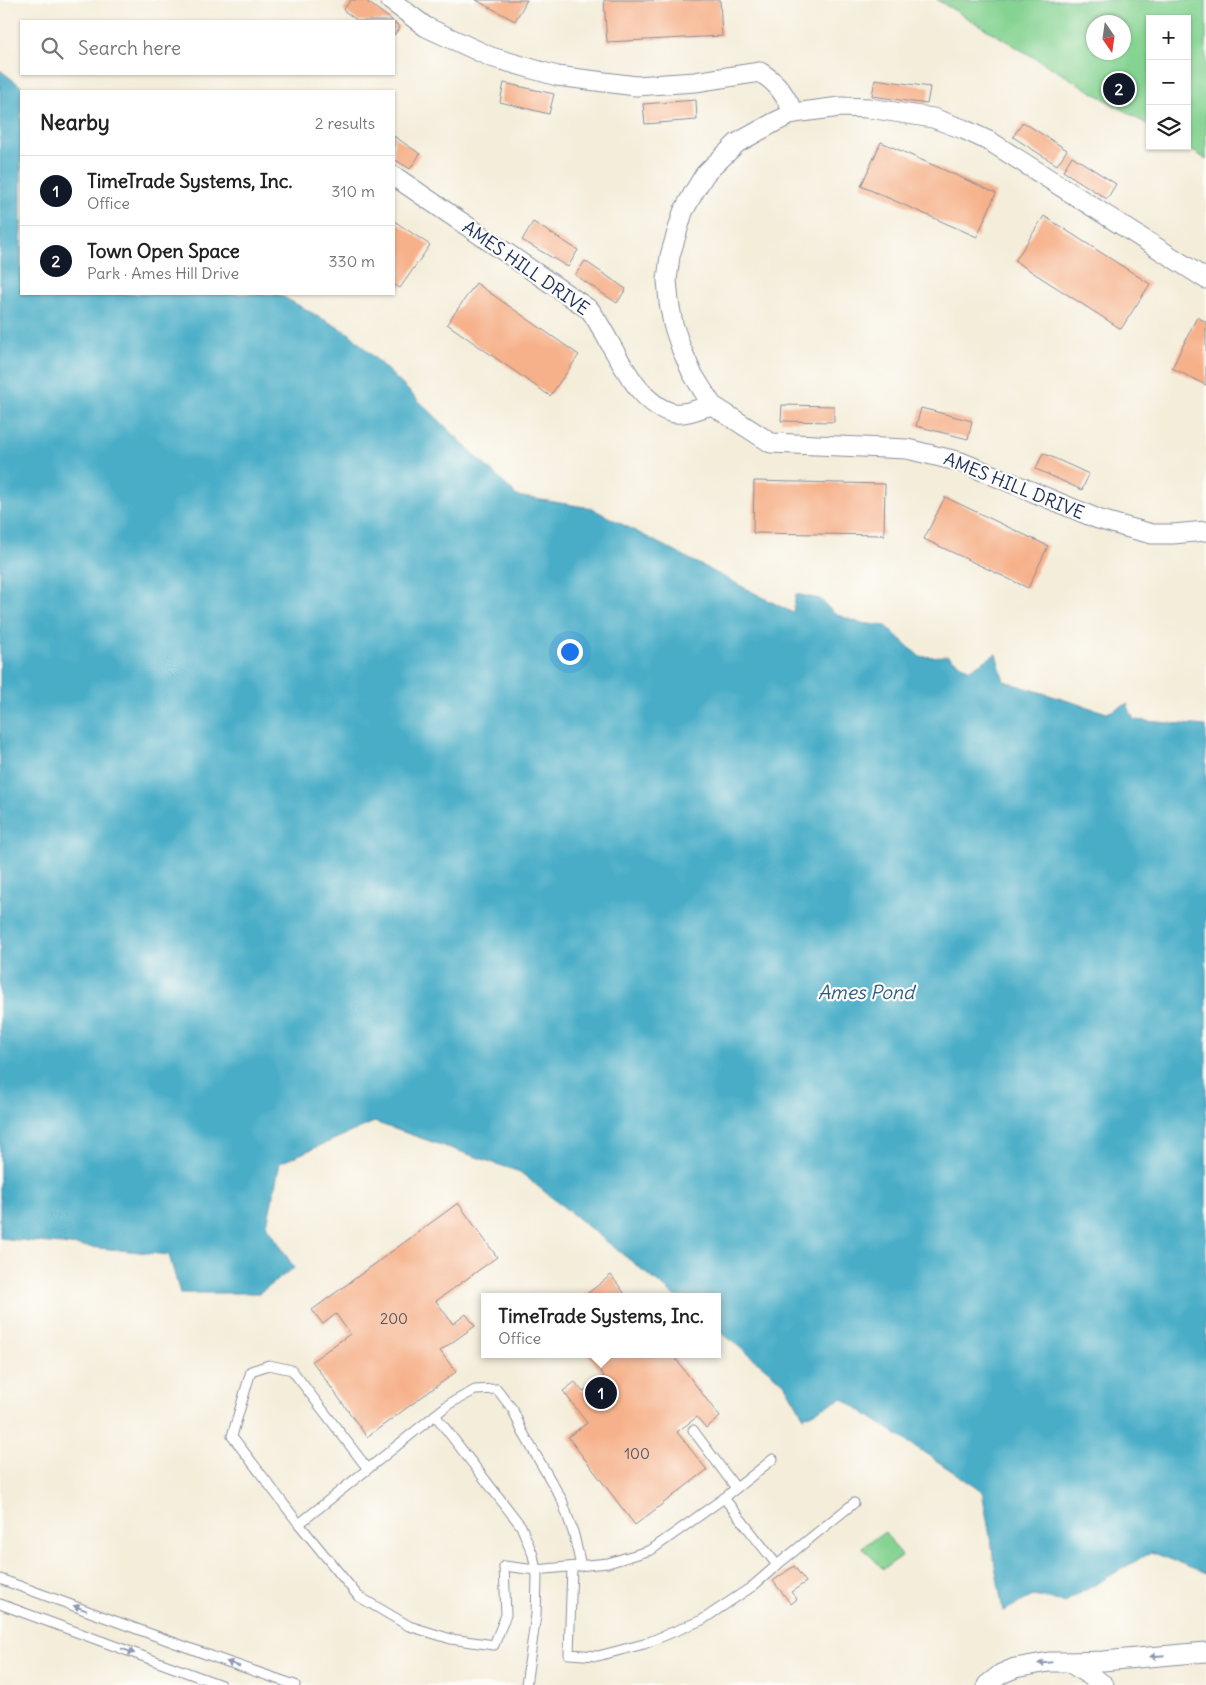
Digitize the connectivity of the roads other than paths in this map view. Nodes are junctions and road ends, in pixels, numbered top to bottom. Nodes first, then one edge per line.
1 (390, 0) edge
2 (794, 113) junction
3 (395, 177) edge
4 (1206, 279) edge
5 (712, 405) junction
6 (1206, 531) edge
7 (435, 1415) junction
8 (693, 1430) dead end
9 (773, 1459) dead end
10 (368, 1469) junction
11 (736, 1488) junction
12 (724, 1498) junction
13 (854, 1503) dead end
14 (299, 1524) junction
15 (776, 1565) junction
16 (576, 1566) junction
17 (536, 1570) junction
18 (0, 1579) edge
19 (0, 1604) edge
20 (1206, 1652) edge
21 (1069, 1662) junction
22 (994, 1680) edge
23 (221, 1685) edge
24 (295, 1685) edge
25 (526, 1685) edge
26 (976, 1685) edge
27 (1104, 1685) edge

1 - 2 street
2 - 4 street, AMES HILL DRIVE
2 - 5 street, AMES HILL DRIVE
3 - 5 street, AMES HILL DRIVE
5 - 6 street, AMES HILL DRIVE
7 - 10 lane
7 - 16 lane
7 - 17 lane
8 - 11 lane
9 - 11 lane
10 - 14 lane
10 - 14 lane
11 - 12 lane
12 - 15 lane
12 - 16 lane
13 - 15 lane
14 - 17 lane
15 - 16 lane
16 - 17 lane
17 - 25 lane
24 -> 18 lane
19 -> 23 lane
20 -> 21 street
21 -> 22 street
21 - 27 street
22 - 26 street

